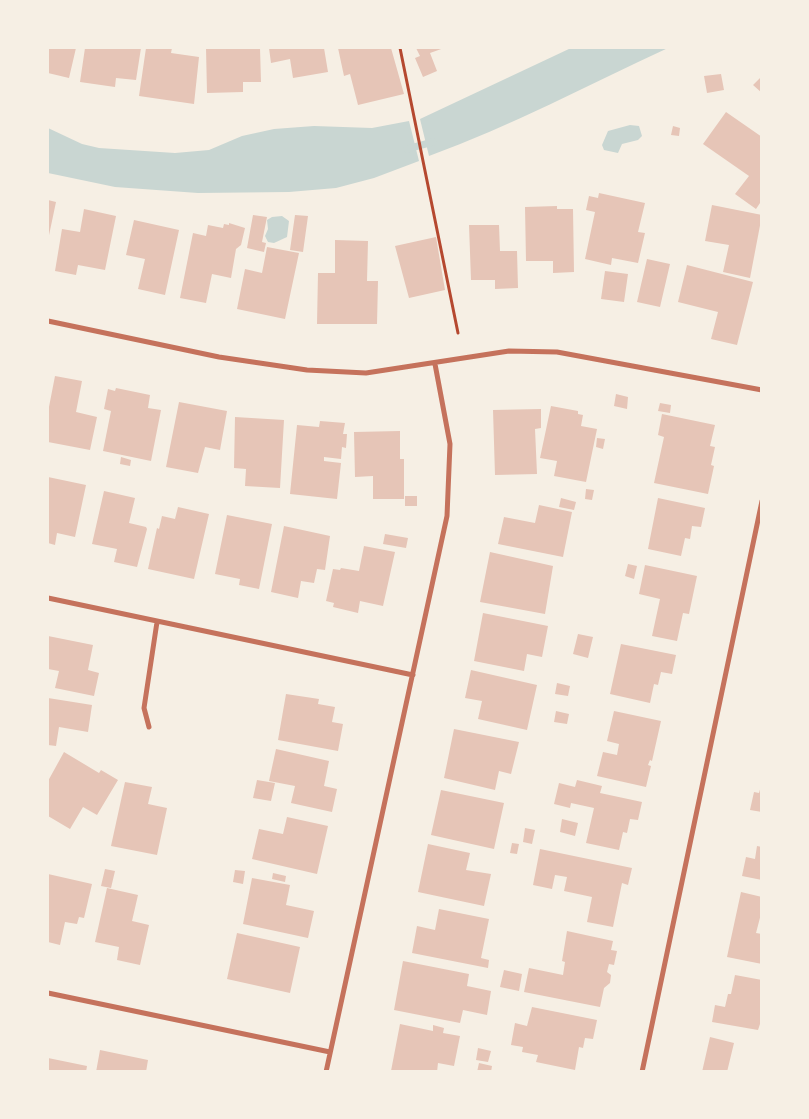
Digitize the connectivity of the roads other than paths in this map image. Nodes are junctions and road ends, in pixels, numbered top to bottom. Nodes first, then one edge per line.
1 (48, 322) edge
2 (435, 364) junction
3 (762, 390) edge
4 (762, 501) edge
5 (48, 598) edge
6 (157, 622) junction
7 (413, 675) junction
8 (149, 727) dead end
9 (48, 993) edge
10 (330, 1052) junction
11 (326, 1072) edge
12 (642, 1072) edge

1 - 2 street
2 - 3 street
2 - 7 street
4 - 12 street
5 - 6 street
6 - 7 street
6 - 8 street
7 - 10 street
9 - 10 street
10 - 11 street

